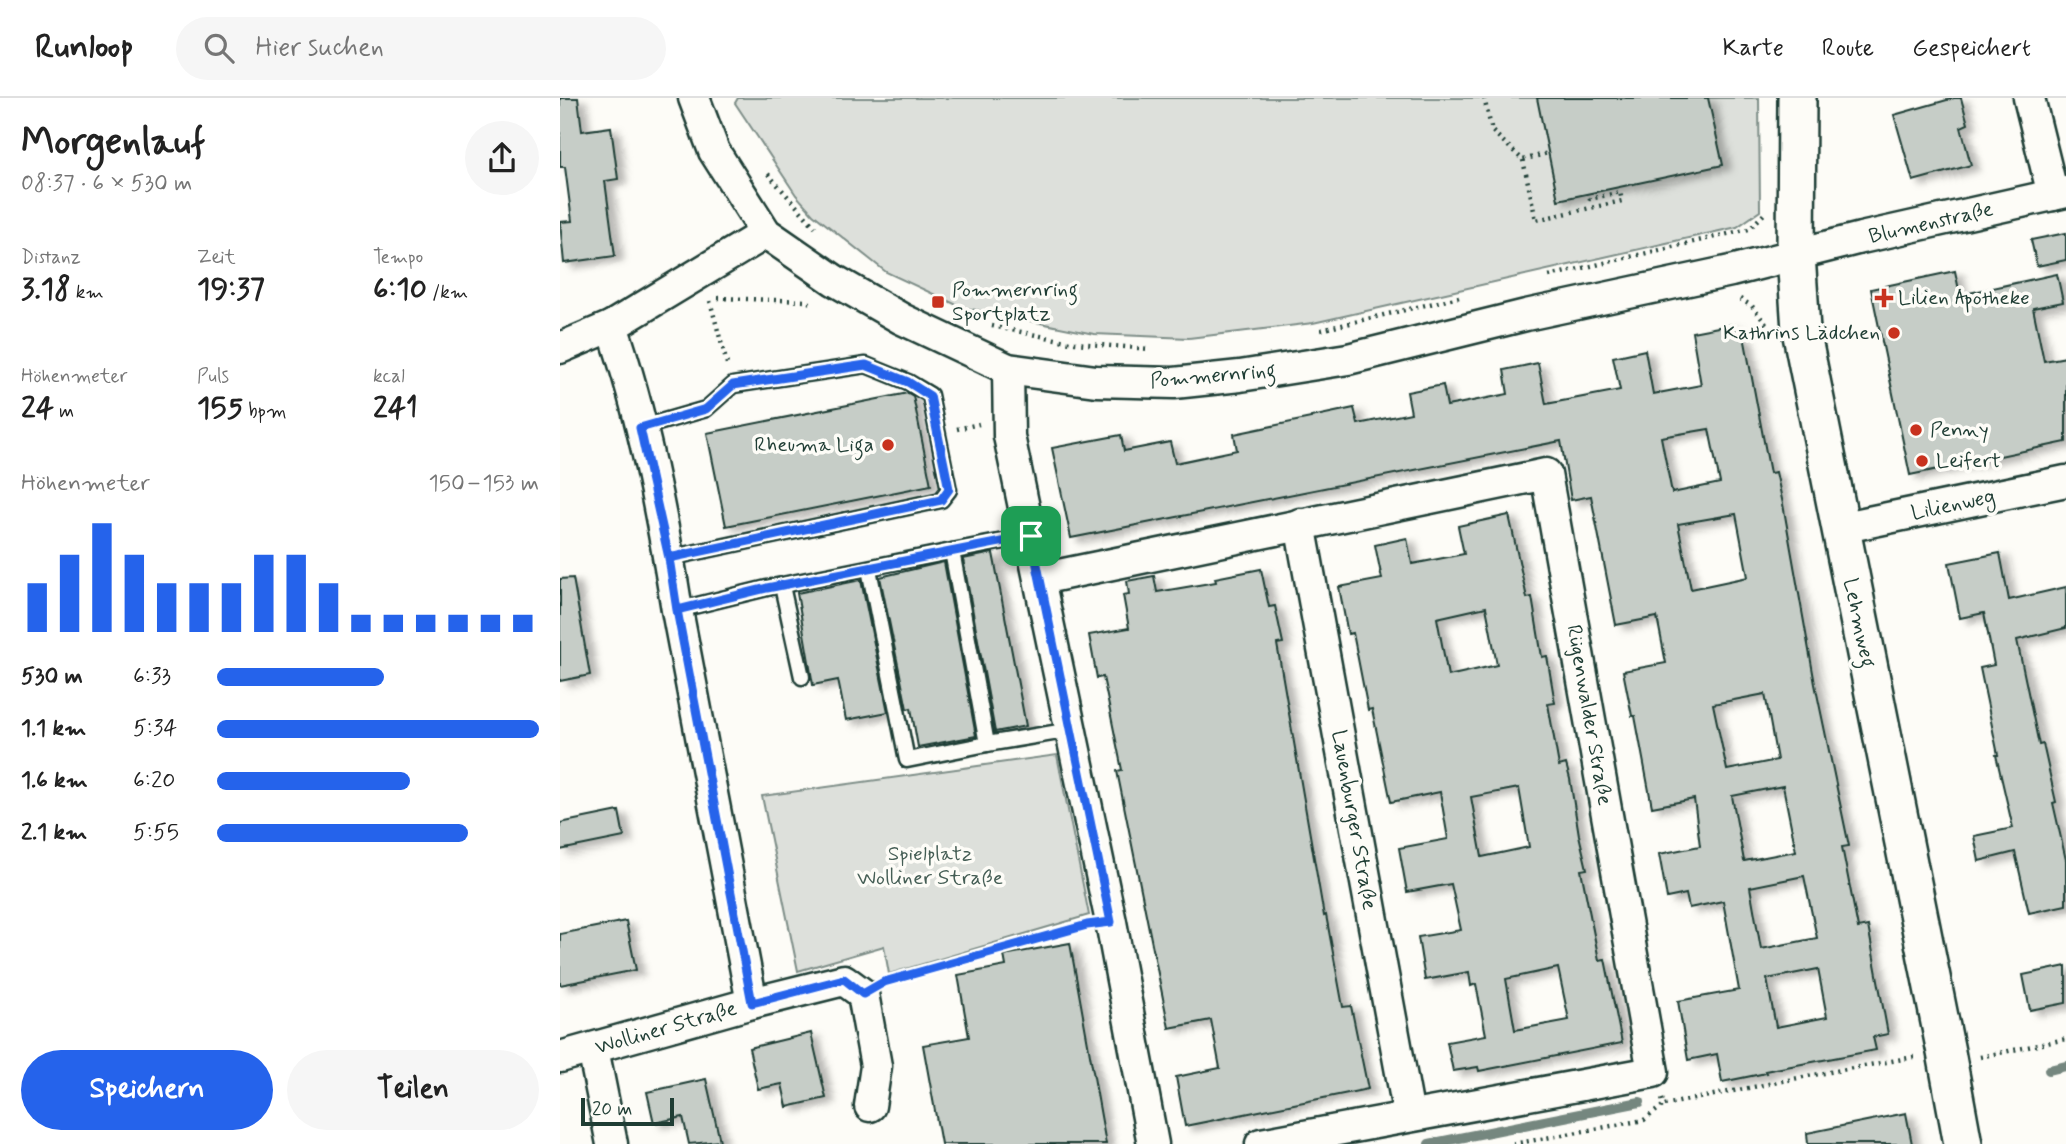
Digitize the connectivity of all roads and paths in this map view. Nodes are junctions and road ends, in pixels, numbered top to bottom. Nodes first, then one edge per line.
1 (694, 98) edge
2 (1484, 98) edge
3 (1797, 98) edge
4 (2029, 98) edge
5 (1548, 153) dead end
6 (1522, 160) junction
7 (767, 173) dead end
8 (1589, 193) dead end
9 (2059, 193) edge
10 (1765, 201) dead end
11 (765, 233) junction
12 (1724, 235) junction
13 (824, 236) dead end
14 (1796, 255) junction
15 (1731, 271) junction
16 (1548, 276) dead end
17 (1467, 295) dead end
18 (709, 298) dead end
19 (612, 326) junction
20 (990, 326) dead end
21 (1318, 330) dead end
22 (1801, 330) junction
23 (560, 348) edge
24 (1161, 350) dead end
25 (1008, 369) junction
26 (733, 385) junction
27 (988, 423) dead end
28 (640, 428) junction
29 (939, 432) junction
30 (2066, 481) edge
31 (1300, 524) junction
32 (1840, 528) junction
33 (1031, 536) junction
34 (952, 551) junction
35 (669, 558) junction
36 (869, 569) junction
37 (1040, 579) junction
38 (782, 586) junction
39 (677, 610) junction
40 (803, 677) dead end
41 (1071, 730) junction
42 (987, 744) junction
43 (1111, 922) junction
44 (863, 994) junction
45 (752, 1003) junction
46 (2066, 1040) edge
47 (593, 1049) junction
48 (1946, 1052) junction
49 (560, 1057) edge
50 (1653, 1072) junction
51 (1664, 1105) junction
52 (870, 1106) dead end
53 (1409, 1116) junction
54 (612, 1144) edge
55 (1153, 1144) edge
56 (1261, 1144) edge
57 (1513, 1144) edge
58 (1963, 1144) edge

1 - 11 street, Pommernring
2 - 6 path
3 - 14 street, Lehmweg
4 - 9 street
5 - 6 path
6 - 8 path
7 - 13 path
9 - 14 street, Blumenstraße
10 - 12 path
11 - 19 street
11 - 25 street, Pommernring
12 - 15 path
12 - 16 path
14 - 15 street, Pommernring
14 - 22 street, Lehmweg
15 - 22 path
15 - 25 street, Pommernring
17 - 21 path
18 - 26 path
19 - 23 street
19 - 28 street, Wolliner Straße
20 - 24 path
22 - 32 street, Lehmweg
25 - 33 street
26 - 28 lane
26 - 29 lane
27 - 29 path
28 - 35 street, Wolliner Straße
29 - 35 lane
30 - 32 street, Lilienweg
31 - 37 street, Rügenwalder Straße
31 - 50 street, Rügenwalder Straße
31 - 53 street, Lauenburger Straße
32 - 48 street, Lehmweg
33 - 34 lane
33 - 37 street
34 - 36 lane
34 - 42 lane
35 - 39 street, Wolliner Straße
36 - 38 lane
36 - 42 lane
37 - 41 street
38 - 39 lane
38 - 40 lane
39 - 45 street, Wolliner Straße
41 - 42 lane
41 - 43 street
43 - 44 path
43 - 55 street
44 - 45 street
44 - 52 street
45 - 47 street, Wolliner Straße
46 - 48 path
47 - 49 street, Wolliner Straße
47 - 54 street
48 - 51 path
48 - 58 street, Lehmweg
50 - 51 path
50 - 53 street
51 - 57 path
53 - 56 street

